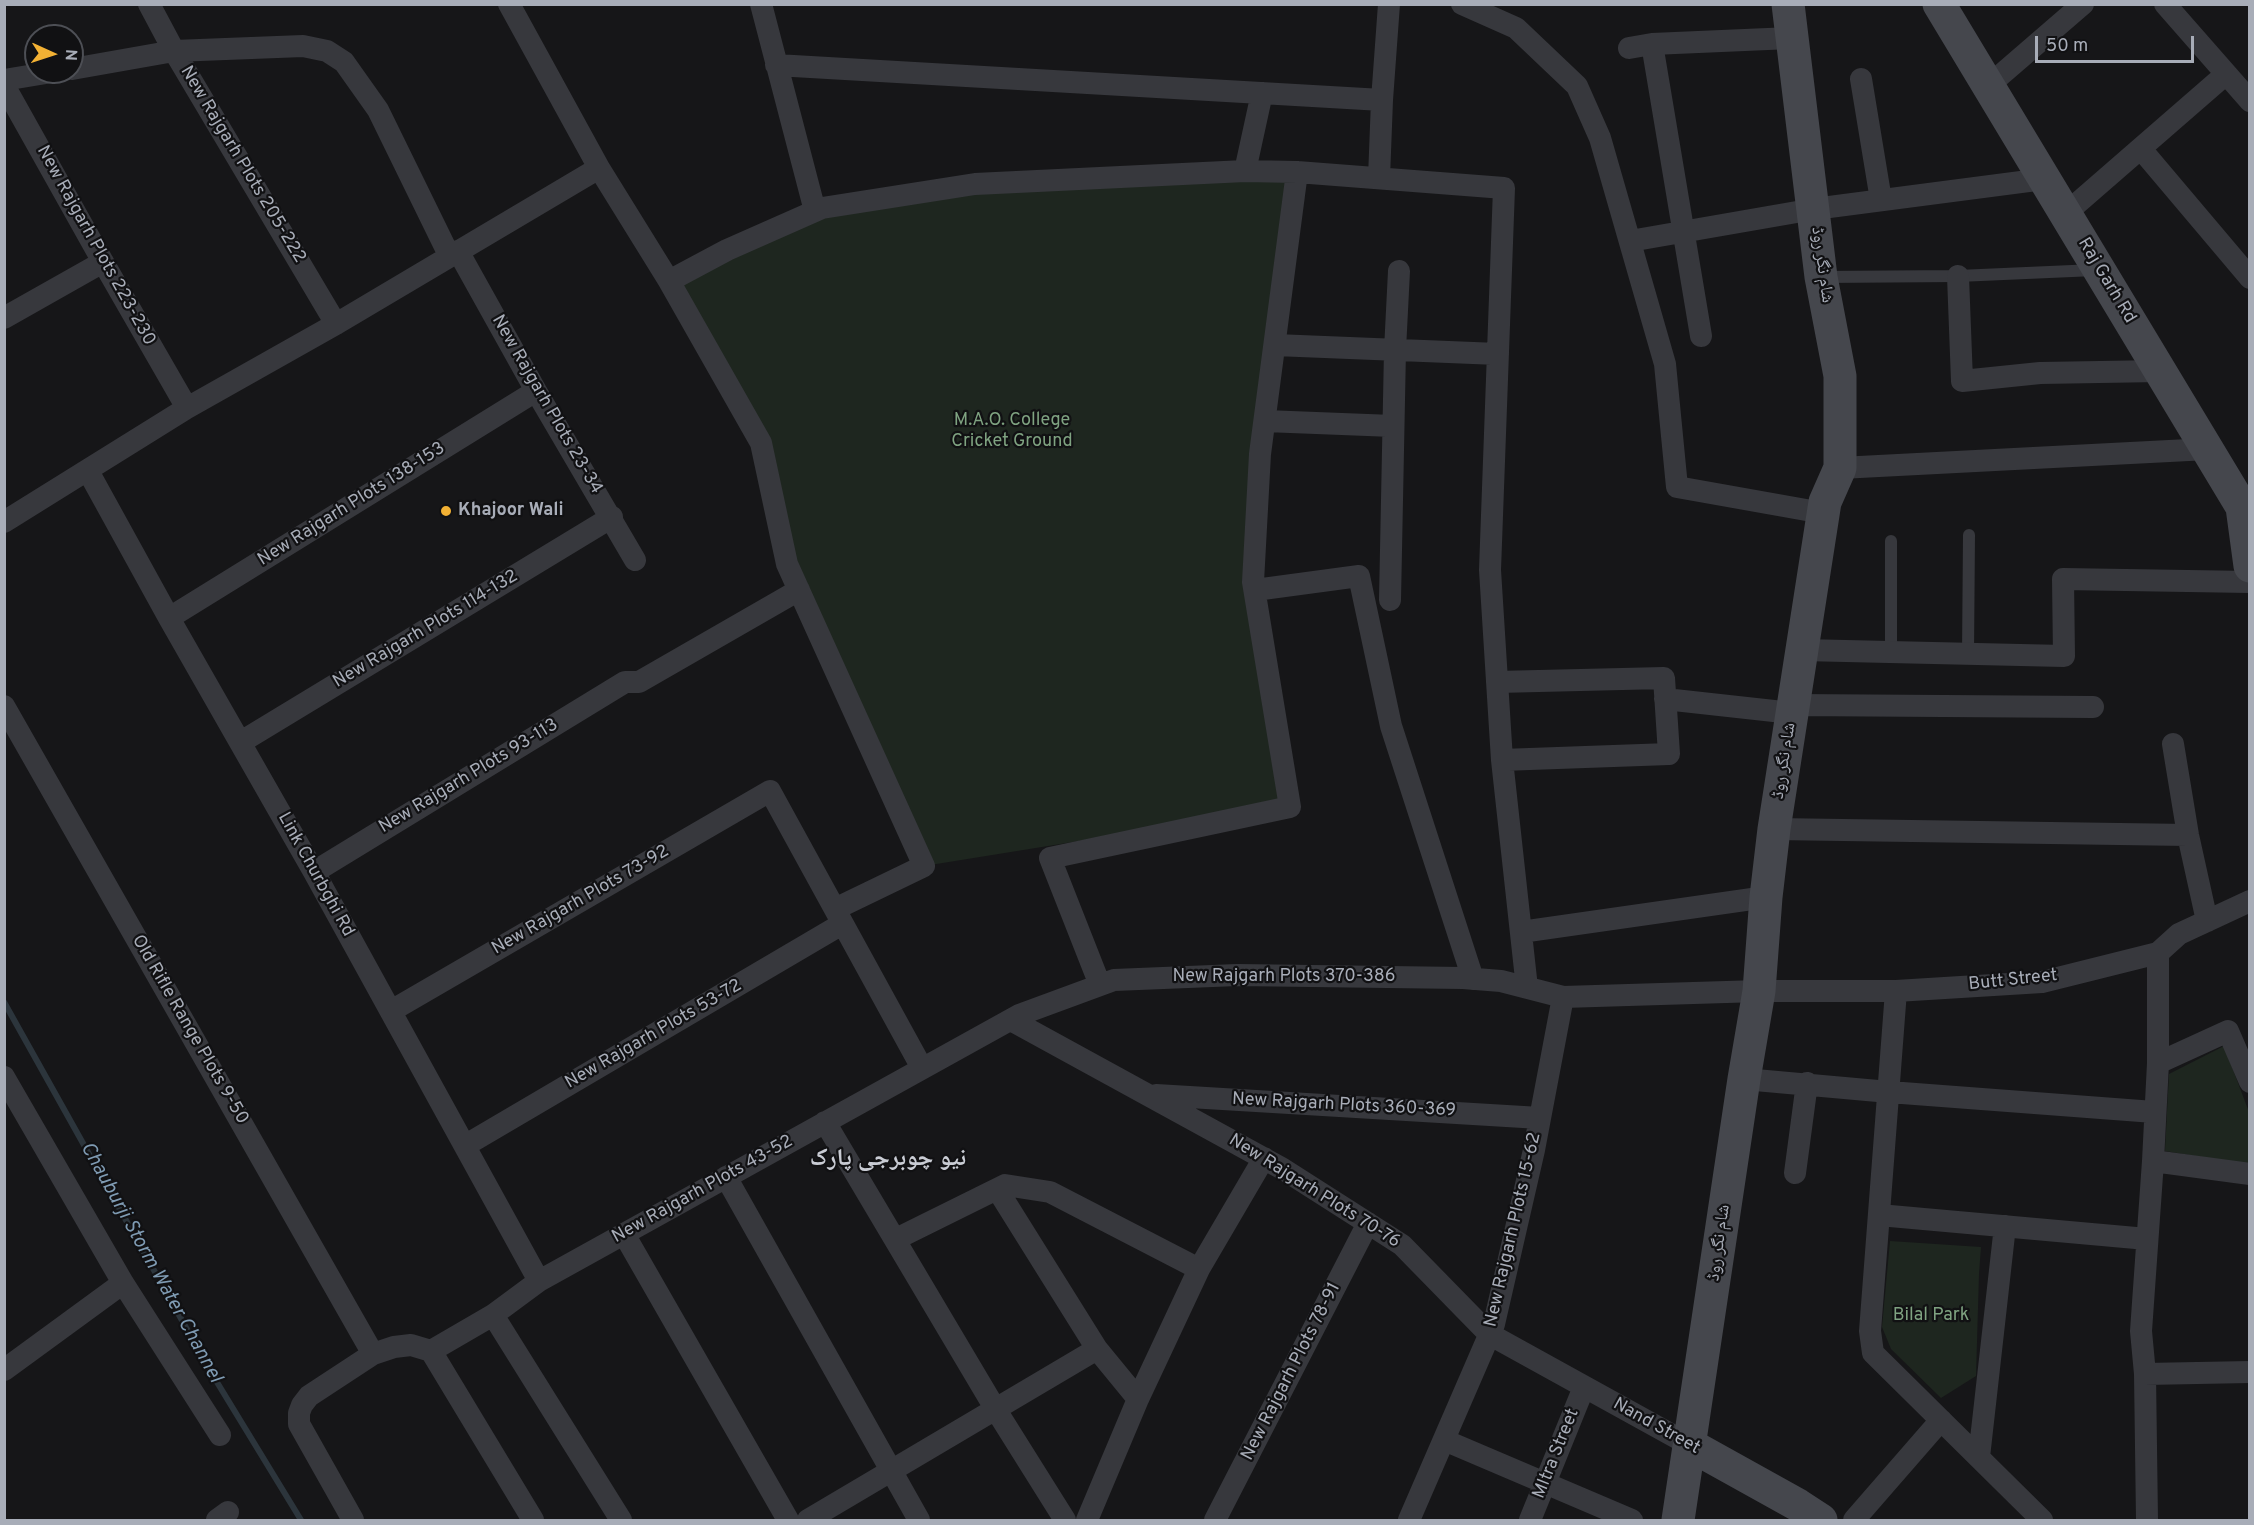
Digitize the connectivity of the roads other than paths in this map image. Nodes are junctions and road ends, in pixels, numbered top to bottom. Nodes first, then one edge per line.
1 (149, 4) edge
2 (508, 4) edge
3 (761, 4) edge
4 (1389, 4) edge
5 (1462, 4) edge
6 (1788, 4) edge
7 (1938, 4) edge
8 (2083, 4) edge
9 (2164, 4) edge
10 (1791, 38) junction
11 (1652, 44) junction
12 (1629, 48) dead end
13 (174, 51) junction
14 (776, 65) junction
15 (84, 67) edge
16 (2226, 74) junction
17 (24, 78) edge
18 (1861, 79) dead end
19 (4, 82) edge
20 (1988, 86) junction
21 (1262, 93) junction
22 (1382, 100) junction
23 (2250, 101) edge
24 (2141, 148) junction
25 (599, 168) junction
26 (1245, 171) junction
27 (1298, 172) junction
28 (1379, 178) junction
29 (2044, 179) junction
30 (1881, 200) junction
31 (1814, 208) junction
32 (815, 211) junction
33 (2066, 214) junction
34 (1684, 231) junction
35 (1630, 241) junction
36 (453, 253) junction
37 (103, 262) junction
38 (2099, 270) junction
39 (1399, 271) dead end
40 (1958, 276) junction
41 (1821, 277) junction
42 (2250, 278) edge
43 (669, 281) junction
44 (6, 315) edge
45 (336, 324) junction
46 (1701, 336) dead end
47 (1275, 345) junction
48 (1395, 350) junction
49 (1498, 354) junction
50 (2160, 371) junction
51 (536, 391) junction
52 (187, 408) junction
53 (1265, 421) junction
54 (1393, 426) junction
55 (2208, 449) junction
56 (1840, 468) junction
57 (88, 471) junction
58 (1823, 513) junction
59 (612, 517) junction
60 (4, 522) edge
61 (1968, 535) dead end
62 (1891, 541) dead end
63 (2249, 553) edge
64 (635, 560) dead end
65 (2250, 582) edge
66 (799, 590) junction
67 (1255, 590) junction
68 (1390, 600) dead end
69 (169, 618) junction
70 (1802, 650) junction
71 (1891, 653) junction
72 (1968, 654) junction
73 (1497, 682) junction
74 (1665, 699) junction
75 (4, 706) edge
76 (2093, 707) dead end
77 (1793, 709) junction
78 (241, 742) junction
79 (2173, 744) dead end
80 (1502, 760) junction
81 (1774, 829) junction
82 (2188, 834) junction
83 (314, 872) junction
84 (1766, 897) junction
85 (2250, 901) edge
86 (839, 916) junction
87 (2207, 921) junction
88 (1521, 932) junction
89 (2158, 953) junction
90 (1473, 979) junction
91 (1100, 985) junction
92 (1527, 988) junction
93 (1759, 991) junction
94 (1896, 991) junction
95 (1563, 997) junction
96 (391, 1011) junction
97 (1011, 1020) junction
98 (2158, 1063) junction
99 (922, 1068) junction
100 (4, 1077) edge
101 (1744, 1079) junction
102 (2250, 1082) edge
103 (1807, 1083) junction
104 (1889, 1092) junction
105 (1149, 1095) junction
106 (2154, 1112) junction
107 (1540, 1118) junction
108 (825, 1122) junction
109 (466, 1145) junction
110 (1264, 1158) junction
111 (2153, 1161) junction
112 (1795, 1173) dead end
113 (2250, 1174) edge
114 (726, 1177) junction
115 (997, 1189) junction
116 (1879, 1215) junction
117 (1368, 1223) junction
118 (2005, 1226) junction
119 (624, 1234) junction
120 (896, 1239) junction
121 (2147, 1239) junction
122 (1199, 1269) junction
123 (539, 1281) junction
124 (123, 1283) junction
125 (493, 1316) junction
126 (1489, 1334) junction
127 (1097, 1349) junction
128 (432, 1351) junction
129 (373, 1354) junction
130 (4, 1370) edge
131 (2250, 1371) edge
132 (2145, 1374) junction
133 (1584, 1387) junction
134 (1138, 1400) junction
135 (996, 1410) junction
136 (1941, 1420) junction
137 (220, 1435) dead end
138 (1444, 1440) junction
139 (1690, 1445) junction
140 (1979, 1457) junction
141 (890, 1471) junction
142 (1545, 1484) junction
143 (353, 1521) edge
144 (533, 1521) edge
145 (621, 1521) edge
146 (788, 1521) edge
147 (808, 1521) edge
148 (919, 1521) edge
149 (1065, 1521) edge
150 (1087, 1521) edge
151 (1215, 1521) edge
152 (1409, 1521) edge
153 (1530, 1521) edge
154 (1632, 1521) edge
155 (1678, 1521) edge
156 (1821, 1521) edge
157 (1854, 1521) edge
158 (2042, 1521) edge
159 (2147, 1521) edge

1 - 13 street, New Rajgarh Plots 205-222
2 - 25 street
3 - 14 street
4 - 22 street
5 - 35 street
6 - 10 main road, شام نگر روڈ
7 - 20 main road, Raj Garh Rd
8 - 20 street
9 - 16 street
10 - 11 street
10 - 31 main road, شام نگر روڈ
11 - 12 street
11 - 34 street
13 - 15 street, New Rajgarh Plots 23-34
13 - 36 street, New Rajgarh Plots 23-34
13 - 45 street, New Rajgarh Plots 205-222
14 - 21 street
14 - 32 street
16 - 23 street
16 - 24 street
17 - 19 street
18 - 30 street
19 - 37 street, New Rajgarh Plots 223-230
20 - 29 main road, Raj Garh Rd
21 - 22 street
21 - 26 street
22 - 28 street
24 - 33 street
24 - 42 street
25 - 36 street
25 - 43 street
26 - 27 street
26 - 32 street
27 - 28 street
27 - 47 street
28 - 49 street
29 - 30 street
29 - 33 main road, Raj Garh Rd
30 - 31 street
31 - 34 street
31 - 41 main road, شام نگر روڈ
32 - 43 street
33 - 38 main road, Raj Garh Rd
34 - 35 street
34 - 46 street
35 - 58 street
36 - 45 street
36 - 51 street, New Rajgarh Plots 23-34
37 - 44 street
37 - 52 street, New Rajgarh Plots 223-230
38 - 40 lane
38 - 50 main road, Raj Garh Rd
39 - 48 street
40 - 41 lane
40 - 50 street
41 - 56 main road, شام نگر روڈ
43 - 66 street
45 - 52 street
47 - 48 street
47 - 53 street
48 - 49 street
48 - 54 street
49 - 73 street
50 - 55 main road, Raj Garh Rd
51 - 59 street, New Rajgarh Plots 23-34
51 - 69 street, New Rajgarh Plots 138-153
52 - 57 street
53 - 54 street
53 - 67 street
54 - 68 street
55 - 56 street
55 - 63 main road, Raj Garh Rd
56 - 58 main road, شام نگر روڈ
57 - 60 street
57 - 69 street, Link Churbghi Rd
58 - 70 main road, شام نگر روڈ
59 - 64 street, New Rajgarh Plots 23-34
59 - 78 street, New Rajgarh Plots 114-132
61 - 72 lane
62 - 71 lane
65 - 72 street
66 - 83 street, New Rajgarh Plots 93-113
66 - 86 street, New Rajgarh Plots 53-72
67 - 90 street
67 - 91 street
69 - 78 street, Link Churbghi Rd
70 - 71 street
70 - 77 main road, شام نگر روڈ
71 - 72 street
73 - 74 street
73 - 80 street
74 - 77 street
74 - 80 street
75 - 129 street, Old Rifle Range Plots 9-50
76 - 77 street
77 - 81 main road, شام نگر روڈ
78 - 83 street, Link Churbghi Rd
79 - 82 street
80 - 88 street
81 - 82 street
81 - 84 main road, شام نگر روڈ
82 - 87 street
83 - 96 street, Link Churbghi Rd
84 - 88 street
84 - 93 main road, شام نگر روڈ
85 - 87 street, Butt Street
86 - 96 street, New Rajgarh Plots 73-92
86 - 99 street
86 - 109 street, New Rajgarh Plots 53-72
87 - 89 street, Butt Street
88 - 92 street
89 - 94 street, Butt Street
89 - 98 street
90 - 91 street, New Rajgarh Plots 370-386
90 - 92 street, New Rajgarh Plots 370-386
91 - 97 street, New Rajgarh Plots 370-386
92 - 95 street, New Rajgarh Plots 370-386
93 - 94 street, Butt Street
93 - 95 street, Butt Street
93 - 101 main road, شام نگر روڈ
94 - 104 street
95 - 107 street, New Rajgarh Plots 15-62
96 - 109 street, Link Churbghi Rd
97 - 99 street, New Rajgarh Plots 43-52
97 - 105 street, New Rajgarh Plots 70-76
98 - 102 street
98 - 106 street
99 - 108 street, New Rajgarh Plots 43-52
100 - 124 street
101 - 103 street
101 - 139 main road, شام نگر روڈ
103 - 104 street
103 - 112 street
104 - 106 street
104 - 116 street
105 - 107 street, New Rajgarh Plots 360-369
105 - 110 street, New Rajgarh Plots 70-76
106 - 111 street
107 - 126 street, New Rajgarh Plots 15-62
108 - 114 street, New Rajgarh Plots 43-52
108 - 120 street
109 - 123 street, Link Churbghi Rd
110 - 117 street, New Rajgarh Plots 70-76
110 - 122 street
111 - 113 street
111 - 121 street
114 - 119 street, New Rajgarh Plots 43-52
114 - 141 street
115 - 120 street
115 - 122 street
115 - 127 street
116 - 118 street
116 - 136 street
117 - 126 street, New Rajgarh Plots 70-76
117 - 151 street, New Rajgarh Plots 78-91
118 - 121 street
118 - 140 street
119 - 123 street, New Rajgarh Plots 43-52
119 - 146 street
120 - 135 street
121 - 132 street
122 - 134 street
123 - 125 street, New Rajgarh Plots 43-52
124 - 130 street
124 - 137 street
125 - 128 street, New Rajgarh Plots 43-52
125 - 145 street
126 - 133 street, Nand Street
126 - 138 street, New Rajgarh Plots 15-62
127 - 134 street
127 - 135 street
128 - 129 street
128 - 144 street
129 - 143 street
131 - 132 street
132 - 159 street
133 - 139 street, Nand Street
133 - 142 street, MItra Street
134 - 150 street
135 - 141 street
135 - 149 street
136 - 140 street
136 - 157 street
138 - 142 street
138 - 152 street, New Rajgarh Plots 15-62
139 - 155 main road, شام نگر روڈ
139 - 156 main road, Nand Street
140 - 158 street
141 - 147 street
141 - 148 street
142 - 153 street, MItra Street
142 - 154 street

